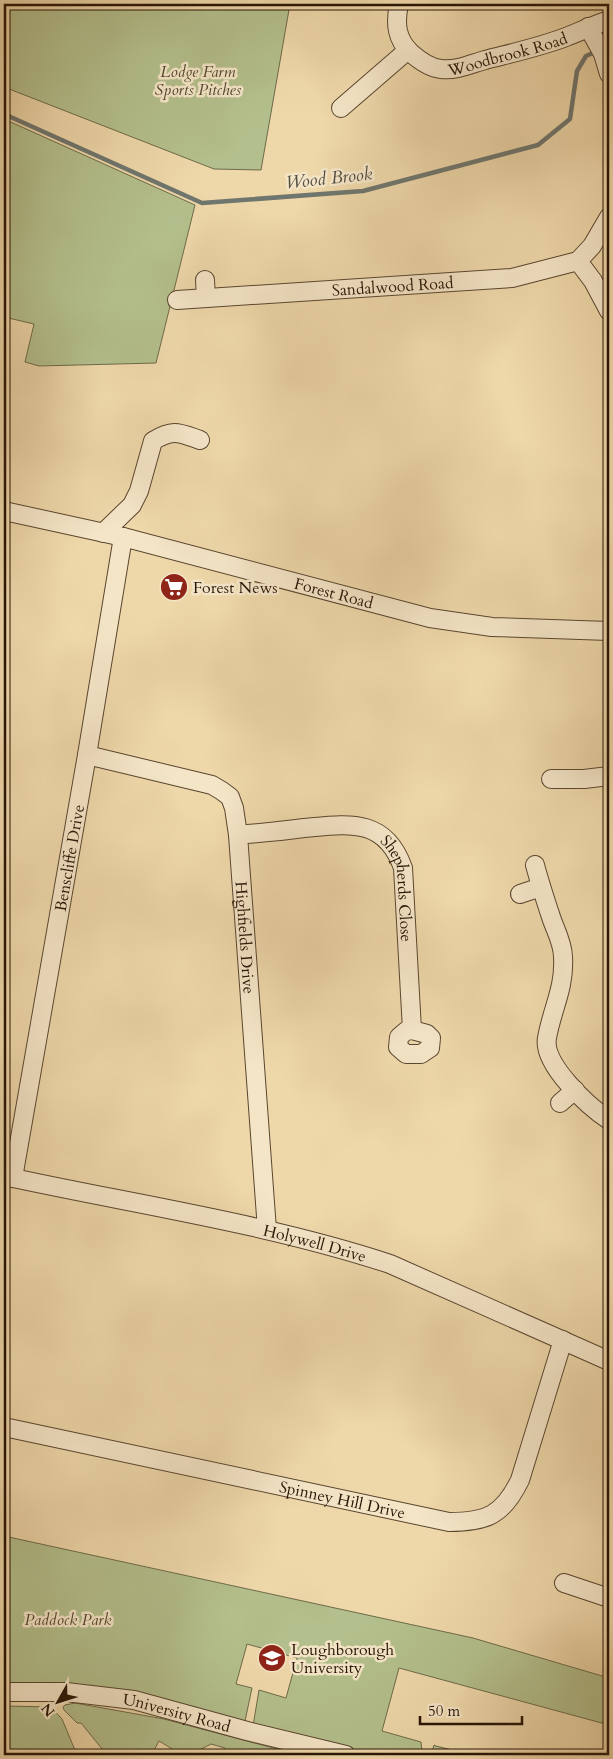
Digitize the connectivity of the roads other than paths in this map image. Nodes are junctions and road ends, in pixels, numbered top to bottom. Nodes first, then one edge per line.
1 (399, 4) edge
2 (609, 20) edge
3 (595, 40) junction
4 (408, 50) junction
5 (609, 74) edge
6 (338, 111) dead end
7 (609, 217) edge
8 (578, 261) junction
9 (205, 280) dead end
10 (206, 298) junction
11 (177, 300) dead end
12 (609, 311) edge
13 (200, 440) dead end
14 (4, 512) edge
15 (104, 533) junction
16 (122, 537) junction
17 (609, 631) edge
18 (88, 755) junction
19 (609, 776) edge
20 (552, 779) dead end
21 (238, 835) junction
22 (535, 865) dead end
23 (541, 887) junction
24 (520, 894) dead end
25 (412, 1030) dead end
26 (575, 1090) junction
27 (560, 1103) dead end
28 (609, 1120) edge
29 (8, 1177) edge
30 (267, 1230) junction
31 (563, 1340) junction
32 (609, 1361) edge
33 (4, 1427) edge
34 (564, 1583) dead end
35 (609, 1598) edge
36 (4, 1692) edge
37 (346, 1755) edge

1 - 4 street, Woodbrook Road
2 - 3 street, Woodbrook Road
3 - 4 street, Woodbrook Road
3 - 5 street
4 - 6 street
7 - 8 street
8 - 10 street, Sandalwood Road
8 - 12 street
9 - 10 street
10 - 11 street, Sandalwood Road
13 - 15 street
14 - 15 street, Forest Road
15 - 16 street, Forest Road
16 - 17 street, Forest Road
16 - 18 street, Benscliffe Drive
18 - 21 street, Highfields Drive
18 - 29 street, Benscliffe Drive
19 - 20 street
21 - 25 street, Shepherds Close
21 - 30 street, Highfields Drive
22 - 23 street
23 - 24 street
23 - 26 street
26 - 27 street
26 - 28 street
29 - 30 street, Holywell Drive
30 - 31 street, Holywell Drive
31 - 32 street, Holywell Drive
31 - 33 street, Spinney Hill Drive
34 - 35 street
36 - 37 street, University Road

